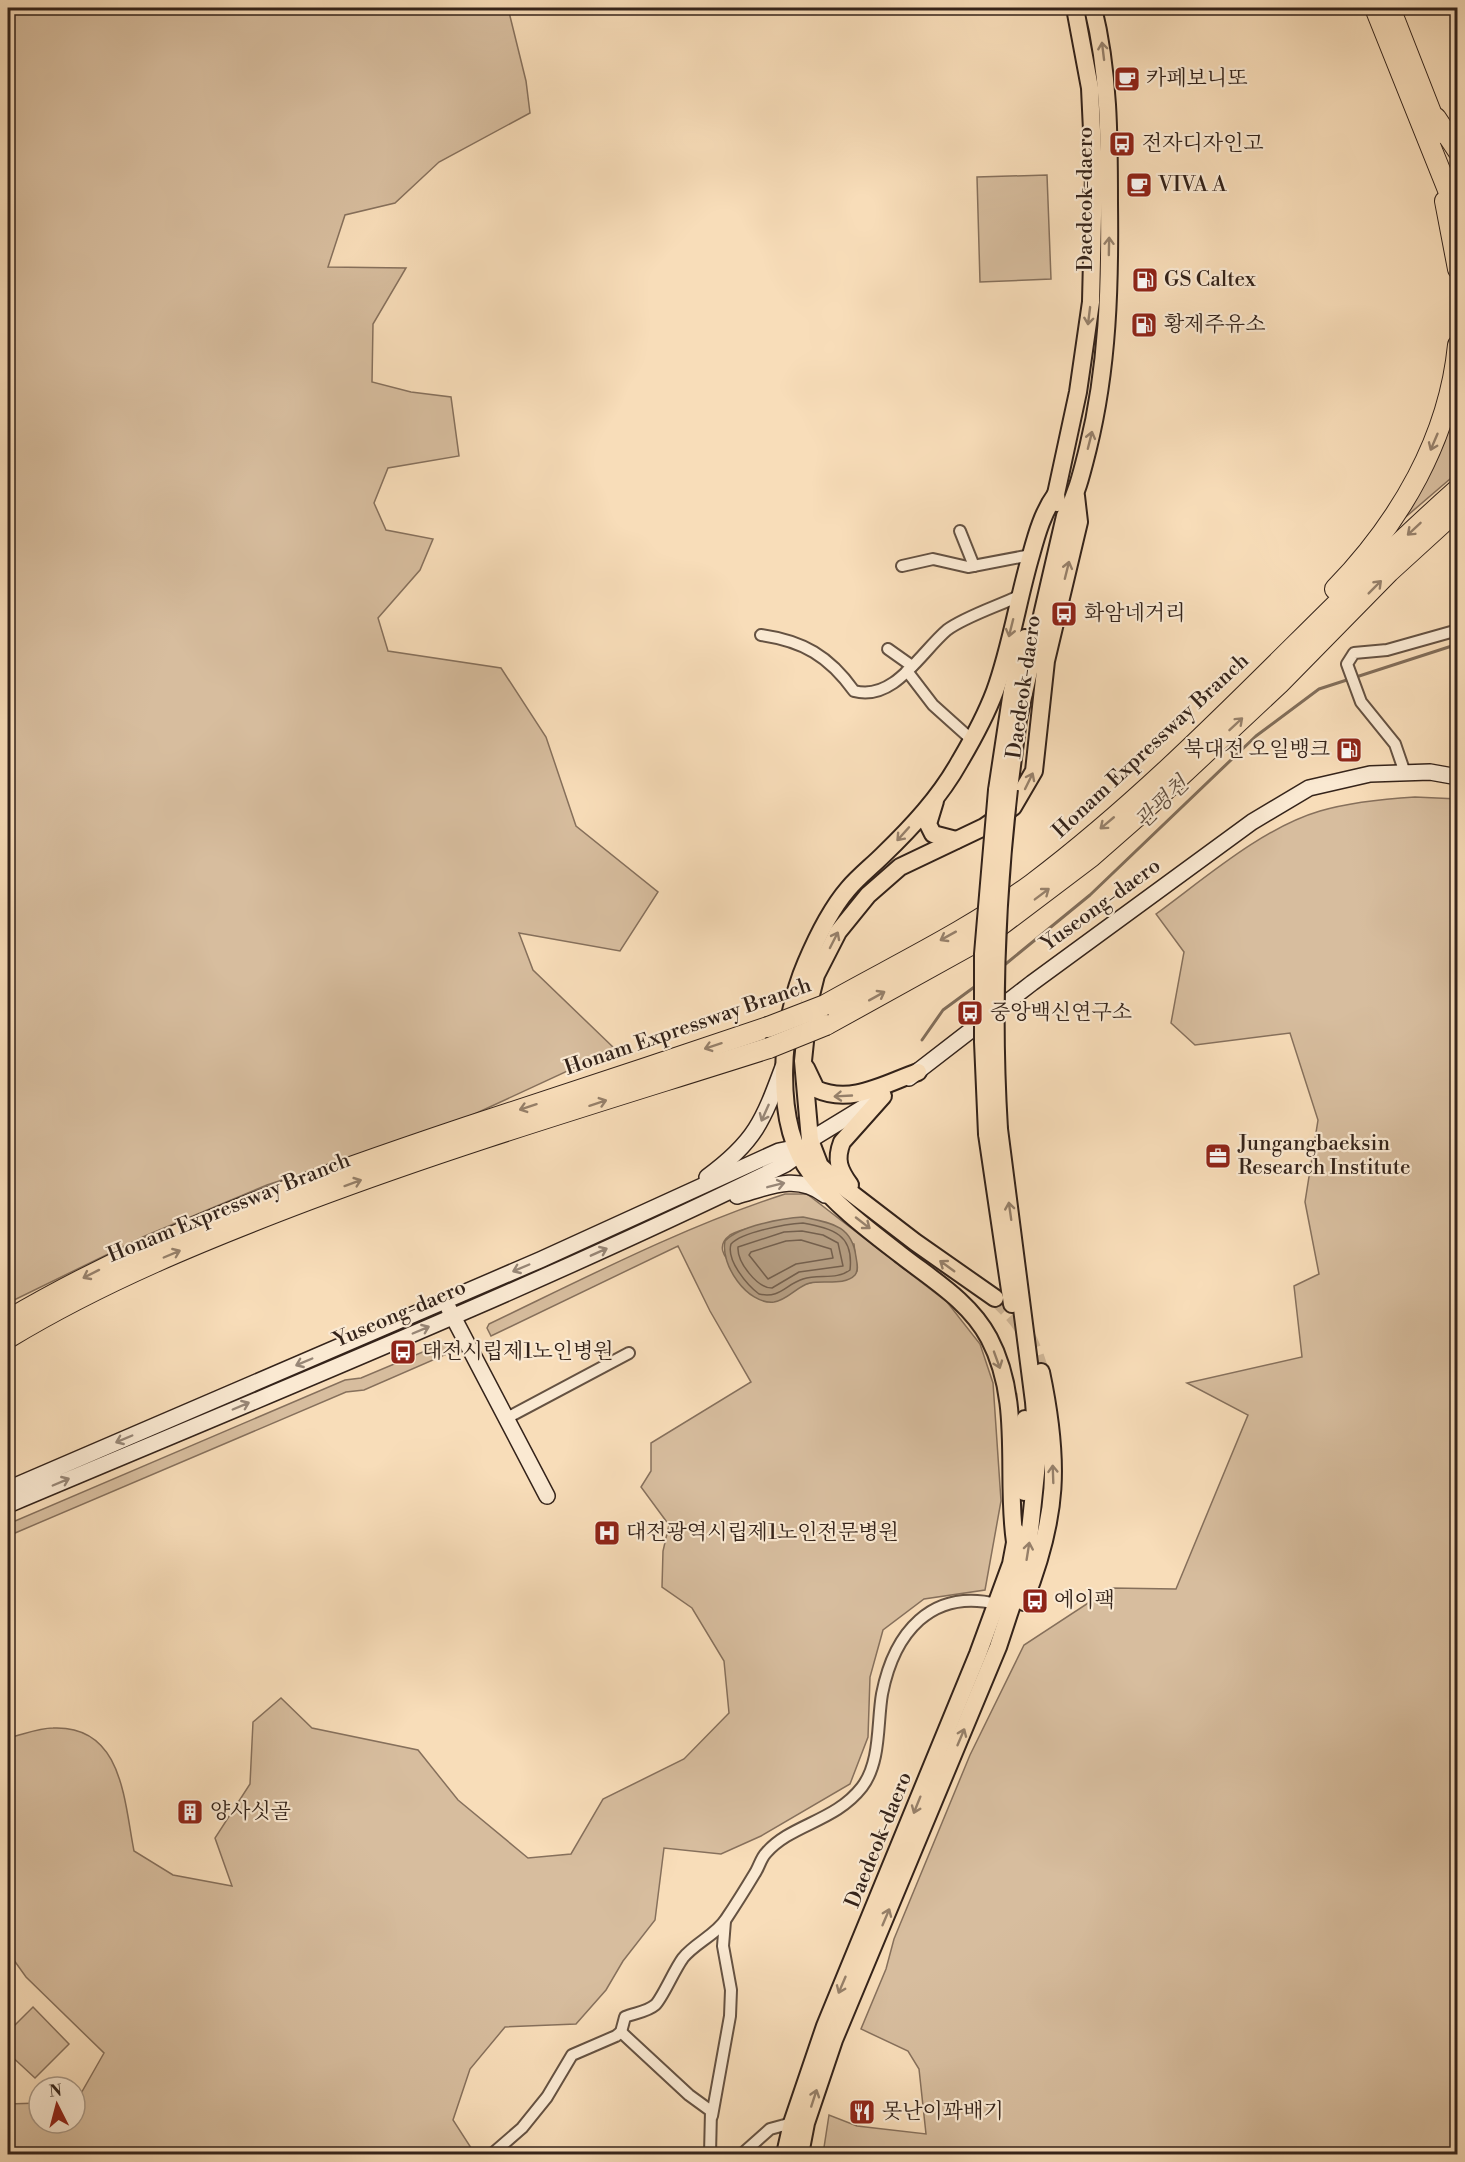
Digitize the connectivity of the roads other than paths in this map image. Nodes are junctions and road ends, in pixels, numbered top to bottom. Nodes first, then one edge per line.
1 (1075, 8) edge
2 (1093, 8) edge
3 (1375, 8) edge
4 (1390, 8) edge
5 (1428, 105) junction
6 (1458, 151) edge
7 (1432, 152) junction
8 (1458, 180) edge
9 (1458, 215) edge
10 (1458, 268) edge
11 (1458, 345) edge
12 (1458, 489) edge
13 (1056, 494) junction
14 (1076, 496) junction
15 (1458, 509) edge
16 (960, 531) dead end
17 (1031, 555) junction
18 (902, 566) dead end
19 (974, 566) junction
20 (1019, 596) junction
21 (1458, 630) edge
22 (761, 635) dead end
23 (888, 649) dead end
24 (910, 669) junction
25 (972, 740) junction
26 (1405, 773) junction
27 (1458, 777) edge
28 (1003, 790) junction
29 (936, 800) junction
30 (1131, 803) junction
31 (956, 840) junction
32 (777, 1053) junction
33 (803, 1061) junction
34 (918, 1072) junction
35 (804, 1081) junction
36 (883, 1096) junction
37 (993, 1131) junction
38 (804, 1143) junction
39 (859, 1198) junction
40 (670, 1201) junction
41 (699, 1205) junction
42 (841, 1206) junction
43 (995, 1298) tunnel mouth
44 (446, 1301) junction
45 (453, 1317) junction
46 (8, 1320) edge
47 (8, 1338) edge
48 (629, 1353) dead end
49 (1040, 1369) tunnel mouth
50 (505, 1419) junction
51 (8, 1489) edge
52 (548, 1496) dead end
53 (8, 1505) edge
54 (1015, 1542) junction
55 (997, 1604) junction
56 (998, 1647) junction
57 (725, 1921) junction
58 (621, 2032) junction
59 (712, 2116) junction
60 (792, 2123) junction
61 (492, 2154) edge
62 (710, 2154) edge
63 (742, 2154) edge
64 (786, 2154) edge
65 (800, 2154) edge

1 -> 13 main road, Daedeok-daero
14 -> 2 main road, Daedeok-daero
3 - 7 highway
4 - 5 highway
5 - 6 highway
5 - 8 highway
7 - 9 highway
7 - 10 highway
11 -> 30 highway
12 -> 30 highway, Honam Expressway Branch
13 - 17 main road, Daedeok-daero
13 - 28 main road, Daedeok-daero
14 - 28 main road, Daedeok-daero
31 -> 14 main road, Daedeok-daero
32 -> 15 highway, Honam Expressway Branch, bridge
16 - 19 street
17 - 19 street
17 - 20 main road, Daedeok-daero
18 - 19 street
20 - 24 street
20 -> 25 main road, Daedeok-daero
21 - 26 street
22 - 24 street
23 - 24 street
24 - 25 street
25 - 29 main road, Daedeok-daero
26 - 27 main road, Yuseong-daero
26 - 34 main road, Yuseong-daero
28 - 37 main road, bridge
29 - 31 main road
29 -> 32 main road, Daedeok-daero
30 -> 46 highway, Honam Expressway Branch, bridge
33 -> 31 main road, Daedeok-daero
32 - 35 main road
32 - 38 main road, Daedeok-daero
32 -> 40 main road
47 -> 32 highway, Honam Expressway Branch
34 -> 33 main road
33 - 35 main road, Daedeok-daero
34 - 36 main road, Yuseong-daero
35 - 38 main road, Daedeok-daero
36 - 38 main road, Yuseong-daero
36 - 39 main road
37 - 54 main road, Daedeok-daero
56 -> 37 main road
38 - 39 main road
38 - 40 main road, Yuseong-daero
38 - 41 main road, Yuseong-daero
38 - 42 main road
43 -> 39 main road
40 -> 44 main road, Yuseong-daero
41 -> 42 main road
45 -> 41 main road, Yuseong-daero
42 -> 54 main road
44 - 45 main road
44 -> 51 main road, Yuseong-daero
45 - 50 main road
53 -> 45 main road, Yuseong-daero
48 - 50 street
56 -> 49 main road
50 - 52 main road
54 - 55 main road, Daedeok-daero
55 - 57 street
55 -> 60 main road, Daedeok-daero
65 -> 56 main road, Daedeok-daero
57 - 58 street
57 - 59 street
58 - 59 street
58 - 61 street
59 - 62 street
60 - 63 street
60 - 64 main road, Daedeok-daero

